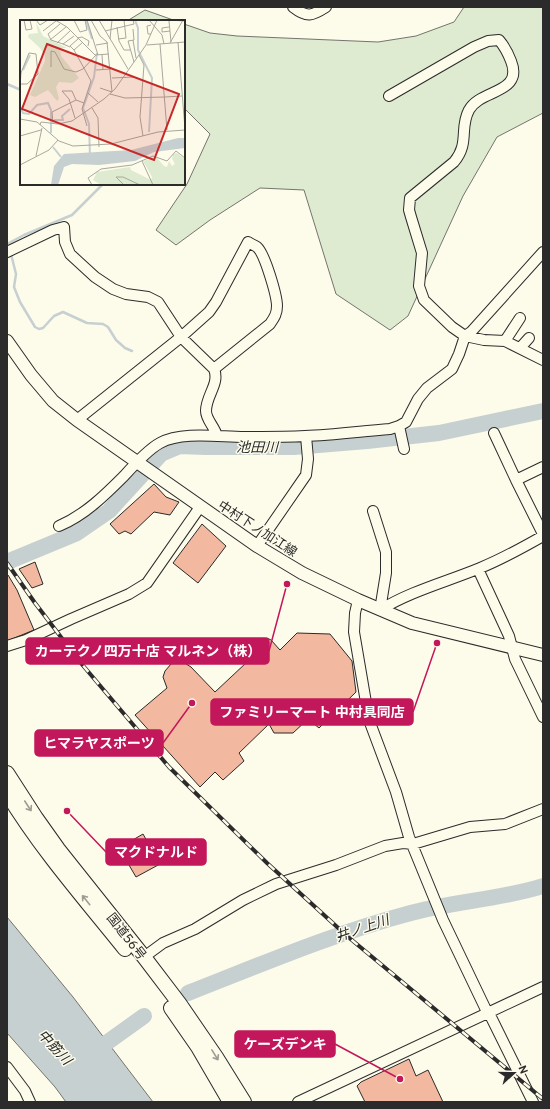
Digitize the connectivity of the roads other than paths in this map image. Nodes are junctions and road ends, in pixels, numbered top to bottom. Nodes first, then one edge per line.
1 (293, 7) edge
2 (326, 7) edge
3 (389, 96) dead end
4 (7, 252) edge
5 (543, 252) edge
6 (520, 318) dead end
7 (465, 336) junction
8 (181, 337) junction
9 (529, 338) dead end
10 (505, 340) junction
11 (7, 341) edge
12 (520, 348) junction
13 (543, 360) edge
14 (214, 369) junction
15 (77, 420) junction
16 (400, 426) junction
17 (494, 433) dead end
18 (217, 436) junction
19 (306, 436) junction
20 (404, 449) dead end
21 (138, 463) junction
22 (543, 468) edge
23 (516, 480) junction
24 (200, 507) junction
25 (373, 511) dead end
26 (59, 526) dead end
27 (543, 535) edge
28 (257, 546) junction
29 (478, 569) junction
30 (358, 600) junction
31 (380, 610) junction
32 (7, 646) edge
33 (512, 648) junction
34 (543, 656) edge
35 (543, 717) edge
36 (7, 773) edge
37 (7, 793) edge
38 (543, 809) edge
39 (412, 844) junction
40 (144, 957) junction
41 (543, 987) edge
42 (489, 1013) junction
43 (7, 1067) edge
44 (30, 1102) edge
45 (230, 1102) edge
46 (244, 1102) edge
47 (298, 1102) edge
48 (533, 1102) edge

1 - 2 street
3 - 7 street
4 - 8 street
5 - 7 street
6 - 10 street
7 - 10 street
7 - 16 street
8 - 14 street
8 - 14 street
8 - 15 street
9 - 12 street
10 - 12 street
11 - 15 main road, 中村下ノ加江線
12 - 13 street
14 - 18 street
15 - 21 main road, 中村下ノ加江線
16 - 19 street
16 - 20 street
17 - 23 street
18 - 19 street
18 - 21 street
19 - 28 street
21 - 24 main road, 中村下ノ加江線
21 - 26 street
22 - 23 street
23 - 27 street
24 - 28 main road, 中村下ノ加江線
24 - 32 street
25 - 31 street
27 - 29 street
28 - 30 main road, 中村下ノ加江線
29 - 31 street
29 - 33 street
30 - 31 main road, 中村下ノ加江線
30 - 39 street
31 - 33 main road, 中村下ノ加江線
33 - 34 main road, 中村下ノ加江線
33 - 35 street
36 -> 40 highway, 国道56号
45 -> 37 highway, 国道56号
38 - 39 street
39 - 40 street
39 - 42 street
40 -> 46 highway, 国道56号
41 - 42 street
42 - 47 street
42 - 48 street
43 - 44 street

